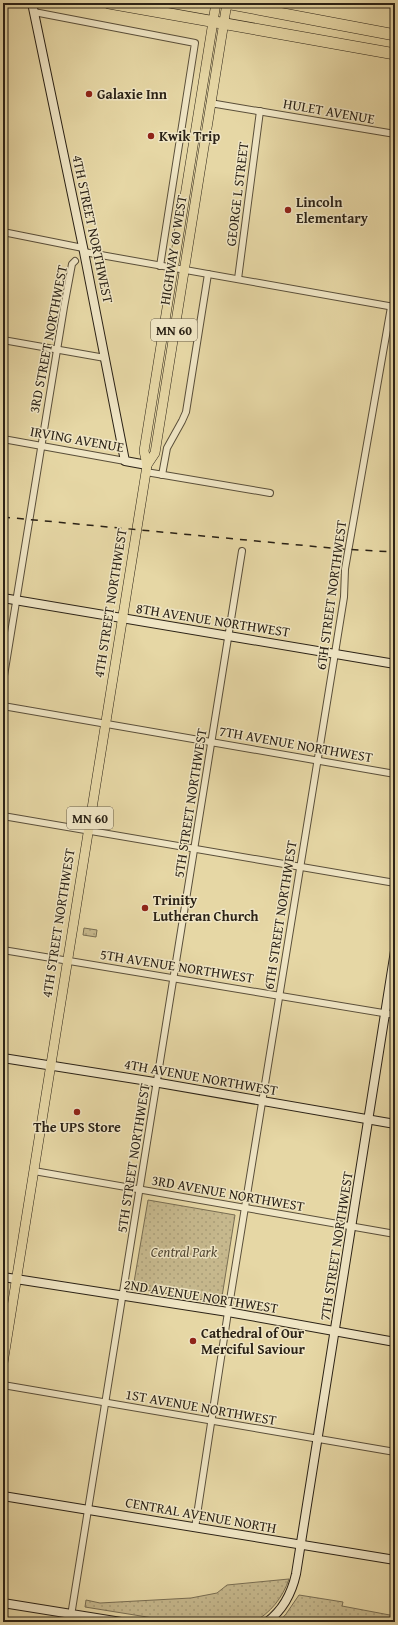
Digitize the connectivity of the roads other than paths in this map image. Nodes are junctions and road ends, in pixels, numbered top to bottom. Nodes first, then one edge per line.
1 (32, 3) edge
2 (109, 3) edge
3 (216, 3) edge
4 (227, 3) edge
5 (34, 12) junction
6 (218, 22) junction
7 (395, 35) edge
8 (395, 54) edge
9 (186, 99) junction
10 (200, 101) junction
11 (210, 103) junction
12 (260, 111) junction
13 (395, 134) edge
14 (3, 232) edge
15 (84, 250) junction
16 (75, 261) dead end
17 (160, 266) junction
18 (173, 269) junction
19 (183, 270) junction
20 (208, 274) junction
21 (238, 279) junction
22 (393, 307) edge
23 (3, 340) edge
24 (57, 350) junction
25 (105, 358) junction
26 (3, 439) edge
27 (41, 446) junction
28 (125, 461) junction
29 (146, 468) junction
30 (162, 475) junction
31 (270, 493) dead end
32 (242, 551) dead end
33 (3, 598) edge
34 (16, 600) junction
35 (122, 618) junction
36 (228, 636) junction
37 (335, 654) junction
38 (395, 664) edge
39 (3, 682) edge
40 (3, 706) edge
41 (105, 724) junction
42 (211, 742) junction
43 (318, 761) junction
44 (395, 774) edge
45 (3, 816) edge
46 (88, 830) junction
47 (195, 848) junction
48 (301, 867) junction
49 (395, 883) edge
50 (3, 950) edge
51 (395, 950) edge
52 (67, 960) junction
53 (173, 978) junction
54 (280, 995) junction
55 (385, 1013) junction
56 (395, 1015) edge
57 (3, 1058) edge
58 (50, 1066) junction
59 (158, 1083) junction
60 (263, 1101) junction
61 (369, 1120) junction
62 (395, 1124) edge
63 (34, 1171) junction
64 (140, 1190) junction
65 (245, 1208) junction
66 (351, 1227) junction
67 (395, 1234) edge
68 (3, 1277) edge
69 (16, 1279) junction
70 (123, 1296) junction
71 (228, 1312) junction
72 (336, 1332) junction
73 (395, 1342) edge
74 (3, 1363) edge
75 (3, 1385) edge
76 (106, 1403) junction
77 (212, 1421) junction
78 (317, 1439) junction
79 (395, 1452) edge
80 (3, 1496) edge
81 (88, 1509) junction
82 (195, 1528) junction
83 (301, 1545) junction
84 (395, 1560) edge
85 (3, 1604) edge
86 (71, 1618) edge
87 (121, 1622) edge
88 (267, 1622) edge

1 - 5 street, 4TH STREET NORTHWEST
2 - 6 highway
3 - 6 main road, HIGHWAY 60 WEST / MN 60
4 - 6 main road, HIGHWAY 60 WEST / MN 60
4 - 7 highway
5 - 9 street
5 - 15 street, 4TH STREET NORTHWEST
6 - 8 highway
6 - 10 main road, HIGHWAY 60 WEST / MN 60
6 - 11 main road, HIGHWAY 60 WEST / MN 60
9 - 10 street
9 - 17 street
10 - 18 main road, HIGHWAY 60 WEST / MN 60
11 - 12 street, HULET AVENUE
11 - 19 main road, HIGHWAY 60 WEST / MN 60
12 - 13 street, HULET AVENUE
12 - 21 street, GEORGE L STREET
14 - 15 street
15 - 17 street
15 - 25 street, 4TH STREET NORTHWEST
16 - 24 street, 3RD STREET NORTHWEST
17 - 18 street
18 - 19 street
18 - 29 main road, HIGHWAY 60 WEST / MN 60
19 - 20 street
19 - 29 main road, HIGHWAY 60 WEST / MN 60
20 - 21 street
20 - 30 street
21 - 22 street
22 - 37 street, 6TH STREET NORTHWEST
23 - 24 street
24 - 25 street
24 - 27 street, 3RD STREET NORTHWEST
25 - 28 street, 4TH STREET NORTHWEST
26 - 27 street, IRVING AVENUE
27 - 28 street, IRVING AVENUE
27 - 34 street, 3RD STREET NORTHWEST
28 - 29 street, IRVING AVENUE
29 - 30 street, IRVING AVENUE
29 - 35 main road, 4TH STREET NORTHWEST / MN 60
30 - 31 street, IRVING AVENUE
32 - 36 street, 5TH STREET NORTHWEST
33 - 34 street, 8TH AVENUE NORTHWEST
34 - 35 street, 8TH AVENUE NORTHWEST
34 - 39 street, 3RD STREET NORTHWEST
35 - 36 street, 8TH AVENUE NORTHWEST
35 - 41 main road, 4TH STREET NORTHWEST / MN 60
36 - 37 street, 8TH AVENUE NORTHWEST
36 - 42 street, 5TH STREET NORTHWEST
37 - 38 street, 8TH AVENUE NORTHWEST
37 - 43 street, 6TH STREET NORTHWEST
40 - 41 street, 7TH AVENUE NORTHWEST
41 - 42 street, 7TH AVENUE NORTHWEST
41 - 46 main road, 4TH STREET NORTHWEST / MN 60
42 - 43 street, 7TH AVENUE NORTHWEST
42 - 47 street, 5TH STREET NORTHWEST
43 - 44 street, 7TH AVENUE NORTHWEST
43 - 48 street, 6TH STREET NORTHWEST
45 - 46 street
46 - 47 street
46 - 52 main road, 4TH STREET NORTHWEST / MN 60
47 - 48 street
47 - 53 street, 5TH STREET NORTHWEST
48 - 49 street
48 - 54 street, 6TH STREET NORTHWEST
50 - 52 street, 5TH AVENUE NORTHWEST
51 - 55 street, 7TH STREET NORTHWEST
52 - 53 street, 5TH AVENUE NORTHWEST
52 - 58 main road, 4TH STREET NORTHWEST / MN 60
53 - 54 street, 5TH AVENUE NORTHWEST
53 - 59 street, 5TH STREET NORTHWEST
54 - 55 street, 5TH AVENUE NORTHWEST
54 - 60 street, 6TH STREET NORTHWEST
55 - 56 street, 5TH AVENUE NORTHWEST
55 - 61 street, 7TH STREET NORTHWEST
57 - 58 street, 4TH AVENUE NORTHWEST
58 - 59 street, 4TH AVENUE NORTHWEST
58 - 63 main road, 4TH STREET NORTHWEST / MN 60
59 - 60 street, 4TH AVENUE NORTHWEST
59 - 64 street, 5TH STREET NORTHWEST
60 - 61 street, 4TH AVENUE NORTHWEST
60 - 65 street, 6TH STREET NORTHWEST
61 - 62 street, 4TH AVENUE NORTHWEST
61 - 66 street, 7TH STREET NORTHWEST
63 - 64 street, 3RD AVENUE NORTHWEST
63 - 69 main road, 4TH STREET NORTHWEST / MN 60
64 - 65 street, 3RD AVENUE NORTHWEST
64 - 70 street, 5TH STREET NORTHWEST
65 - 66 street, 3RD AVENUE NORTHWEST
65 - 71 street, 6TH STREET NORTHWEST
66 - 67 street, 3RD AVENUE NORTHWEST
66 - 72 street, 7TH STREET NORTHWEST
68 - 69 street, 2ND AVENUE NORTHWEST
69 - 70 street, 2ND AVENUE NORTHWEST
69 - 74 main road, 4TH STREET NORTHWEST / MN 60
70 - 71 street, 2ND AVENUE NORTHWEST
70 - 76 street, 5TH STREET NORTHWEST
71 - 72 street, 2ND AVENUE NORTHWEST
71 - 77 street, 6TH STREET NORTHWEST
72 - 73 street, 2ND AVENUE NORTHWEST
72 - 78 street, 7TH STREET NORTHWEST
75 - 76 street, 1ST AVENUE NORTHWEST
76 - 77 street, 1ST AVENUE NORTHWEST
76 - 81 street, 5TH STREET NORTHWEST
77 - 78 street, 1ST AVENUE NORTHWEST
77 - 82 street, 6TH STREET NORTHWEST
78 - 79 street, 1ST AVENUE NORTHWEST
78 - 83 street, 7TH STREET NORTHWEST
80 - 81 street, CENTRAL AVENUE NORTH
81 - 82 street, CENTRAL AVENUE NORTH
81 - 86 street, 5TH STREET NORTHWEST
82 - 83 street, CENTRAL AVENUE NORTH
83 - 84 street, CENTRAL AVENUE NORTH
83 - 88 street, 7TH STREET NORTHWEST
85 - 86 street
86 - 87 street

